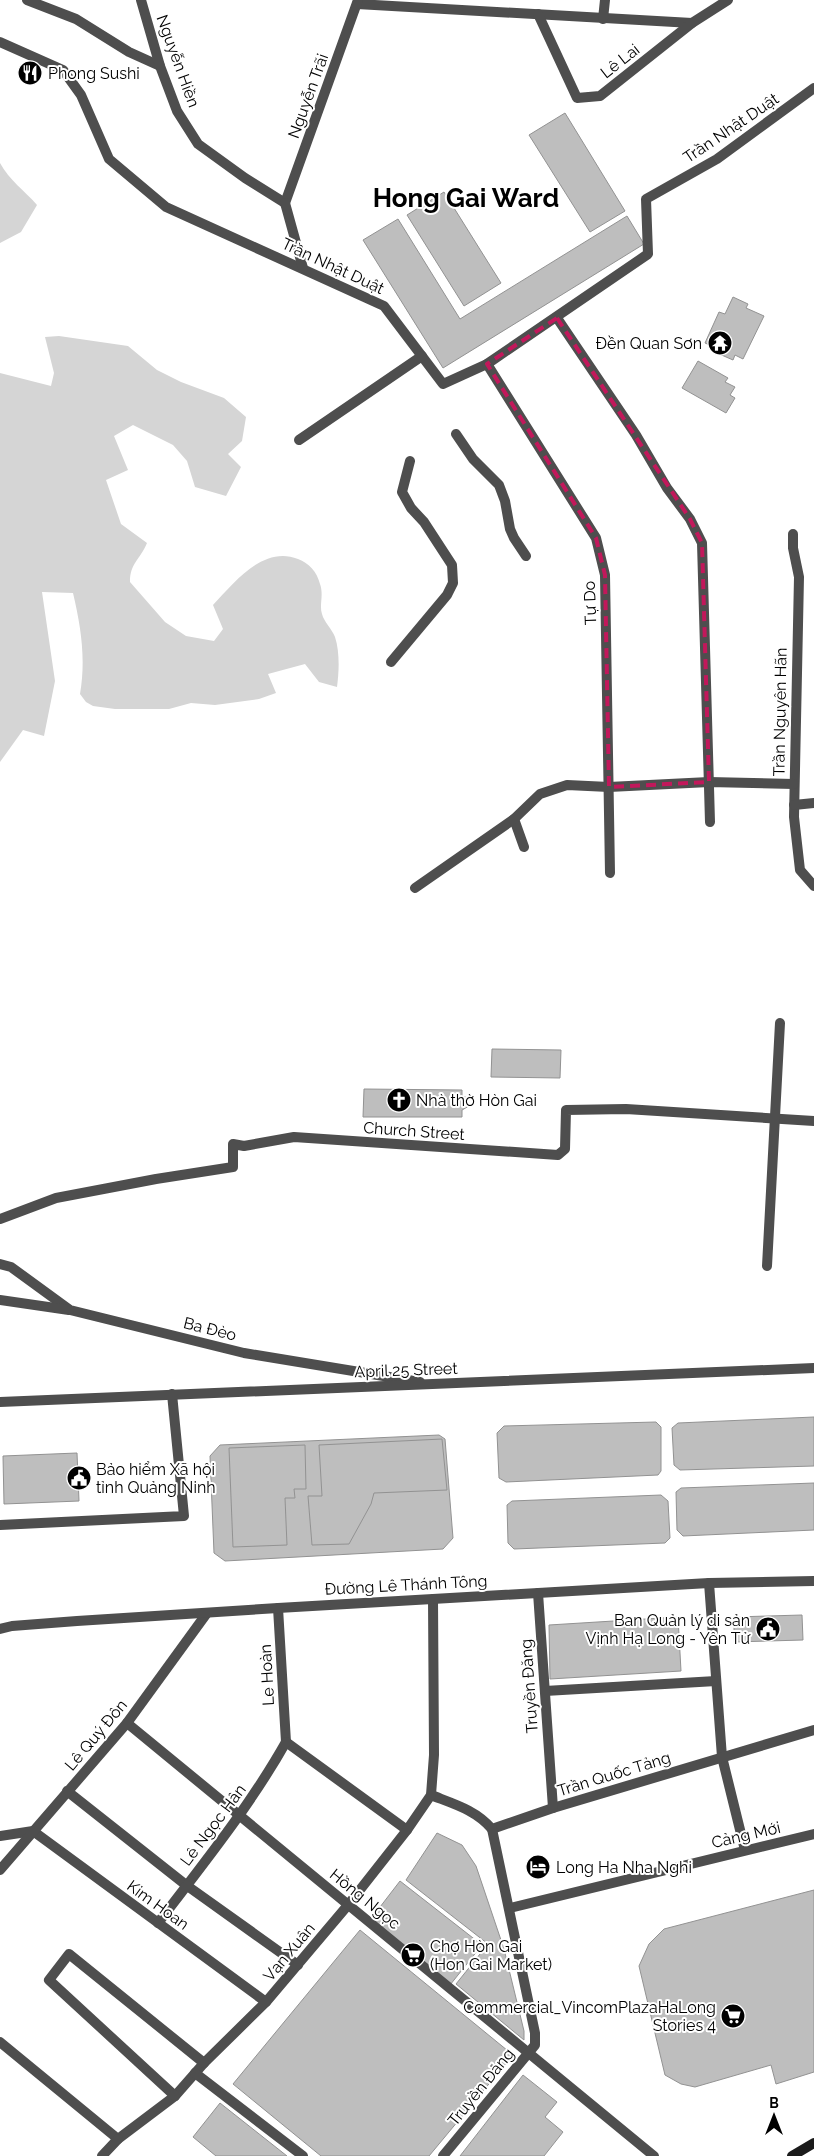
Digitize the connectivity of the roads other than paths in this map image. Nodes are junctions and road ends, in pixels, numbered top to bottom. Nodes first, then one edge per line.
1 (27, 0) edge
2 (141, 0) edge
3 (605, 0) edge
4 (728, 0) edge
5 (357, 2) edge
6 (538, 14) junction
7 (604, 18) junction
8 (692, 23) junction
9 (0, 42) edge
10 (160, 66) junction
11 (814, 88) edge
12 (285, 203) junction
13 (303, 268) junction
14 (557, 318) junction
15 (422, 356) junction
16 (487, 364) junction
17 (456, 434) dead end
18 (299, 440) dead end
19 (410, 460) dead end
20 (793, 534) dead end
21 (526, 556) dead end
22 (391, 662) dead end
23 (709, 782) junction
24 (794, 784) junction
25 (609, 787) junction
26 (814, 804) edge
27 (794, 805) junction
28 (514, 818) junction
29 (710, 822) dead end
30 (524, 847) dead end
31 (610, 874) dead end
32 (814, 886) edge
33 (414, 888) dead end
34 (780, 1023) dead end
35 (775, 1119) junction
36 (814, 1121) edge
37 (0, 1220) edge
38 (0, 1264) edge
39 (767, 1266) dead end
40 (0, 1300) edge
41 (70, 1310) junction
42 (814, 1368) edge
43 (428, 1384) junction
44 (172, 1394) junction
45 (0, 1402) edge
46 (0, 1524) edge
47 (814, 1581) edge
48 (709, 1582) junction
49 (538, 1593) junction
50 (434, 1599) junction
51 (278, 1608) junction
52 (207, 1613) junction
53 (0, 1629) edge
54 (716, 1681) junction
55 (545, 1691) junction
56 (127, 1723) junction
57 (814, 1730) edge
58 (286, 1742) junction
59 (722, 1758) junction
60 (67, 1792) junction
61 (431, 1795) junction
62 (553, 1808) junction
63 (239, 1815) junction
64 (492, 1829) junction
65 (407, 1830) junction
66 (33, 1831) junction
67 (814, 1834) edge
68 (0, 1836) edge
69 (745, 1850) junction
70 (0, 1870) edge
71 (186, 1885) junction
72 (348, 1904) junction
73 (510, 1908) junction
74 (158, 1923) junction
75 (298, 1965) junction
76 (266, 2002) junction
77 (0, 2042) edge
78 (528, 2052) junction
79 (204, 2063) junction
80 (195, 2073) junction
81 (175, 2096) junction
82 (118, 2138) junction
83 (814, 2143) edge
84 (102, 2156) edge
85 (303, 2156) edge
86 (443, 2156) edge
87 (654, 2156) edge
88 (792, 2156) edge

1 - 10 street
2 - 10 street, Nguyễn Hiền
3 - 7 street
4 - 8 street, Lê Lai
5 - 6 street
5 - 12 street, Nguyễn Trãi
6 - 7 street
6 - 8 street, Lê Lai
7 - 8 street
9 - 13 street, Trần Nhật Duật
10 - 12 street, Nguyễn Hiền
11 - 14 street, Trần Nhật Duật
12 - 13 street
13 - 15 street, Trần Nhật Duật
14 - 16 street, Trần Nhật Duật
14 - 23 street
15 - 16 street, Trần Nhật Duật
15 - 18 street
16 - 25 street, Tự Do
17 - 21 street
19 - 22 street
20 - 24 street, Trần Nguyên Hãn
23 - 24 street
23 - 25 street
23 - 29 street
24 - 27 street, Trần Nguyên Hãn
25 - 28 street
25 - 31 street, Tự Do
26 - 27 street
27 - 32 street, Trần Nguyên Hãn
28 - 30 street
28 - 33 street
34 - 35 street
35 - 36 street, Church Street
35 - 37 street, Church Street
35 - 39 street
38 - 41 street, Ba Đèo
40 - 41 street
41 - 43 street, Ba Đèo
42 - 43 street, April 25 Street
43 - 44 street, April 25 Street
44 - 45 street, April 25 Street
44 - 46 street
47 - 48 street, Đường Lê Thánh Tông
48 - 49 street, Đường Lê Thánh Tông
48 - 54 street
49 - 50 street, Đường Lê Thánh Tông
49 - 55 street, Truyền Đăng
50 - 51 street, Đường Lê Thánh Tông
50 - 61 street
51 - 52 street, Đường Lê Thánh Tông
51 - 58 street, Le Hoàn
52 - 53 street, Đường Lê Thánh Tông
52 - 56 street, Lê Quý Đôn
54 - 55 street
54 - 59 street
55 - 62 street, Truyền Đăng
56 - 60 street, Lê Quý Đôn
56 - 63 street, Hồng Ngọc
57 - 59 street, Trần Quốc Tảng
58 - 63 street, Lê Ngọc Hân
58 - 65 street
59 - 62 street, Trần Quốc Tảng
59 - 69 street
60 - 66 street, Lê Quý Đôn
60 - 71 street, Kim Hoan
61 - 64 street
61 - 65 street, Vạn Xuân
62 - 64 street, Trần Quốc Tảng
63 - 71 street, Lê Ngọc Hân
63 - 72 street, Hồng Ngọc
64 - 73 street, Truyền Đăng
65 - 72 street, Vạn Xuân
66 - 68 street
66 - 70 street, Lê Quý Đôn
66 - 74 street, Kim Hoan
67 - 69 street, Cảng Mới
69 - 73 street, Cảng Mới
71 - 74 street, Lê Ngọc Hân
71 - 75 street, Kim Hoan
72 - 75 street, Vạn Xuân
72 - 78 street, Hồng Ngọc
73 - 78 street, Truyền Đăng
74 - 76 street, Kim Hoan
75 - 76 street, Vạn Xuân
76 - 79 street, Vạn Xuân
77 - 82 street
78 - 86 street, Truyền Đăng
78 - 87 street, Hồng Ngọc
79 - 80 street, Vạn Xuân
79 - 81 street
80 - 81 street, Vạn Xuân
80 - 85 street
81 - 82 street, Vạn Xuân
82 - 84 street, Vạn Xuân
83 - 88 main road

